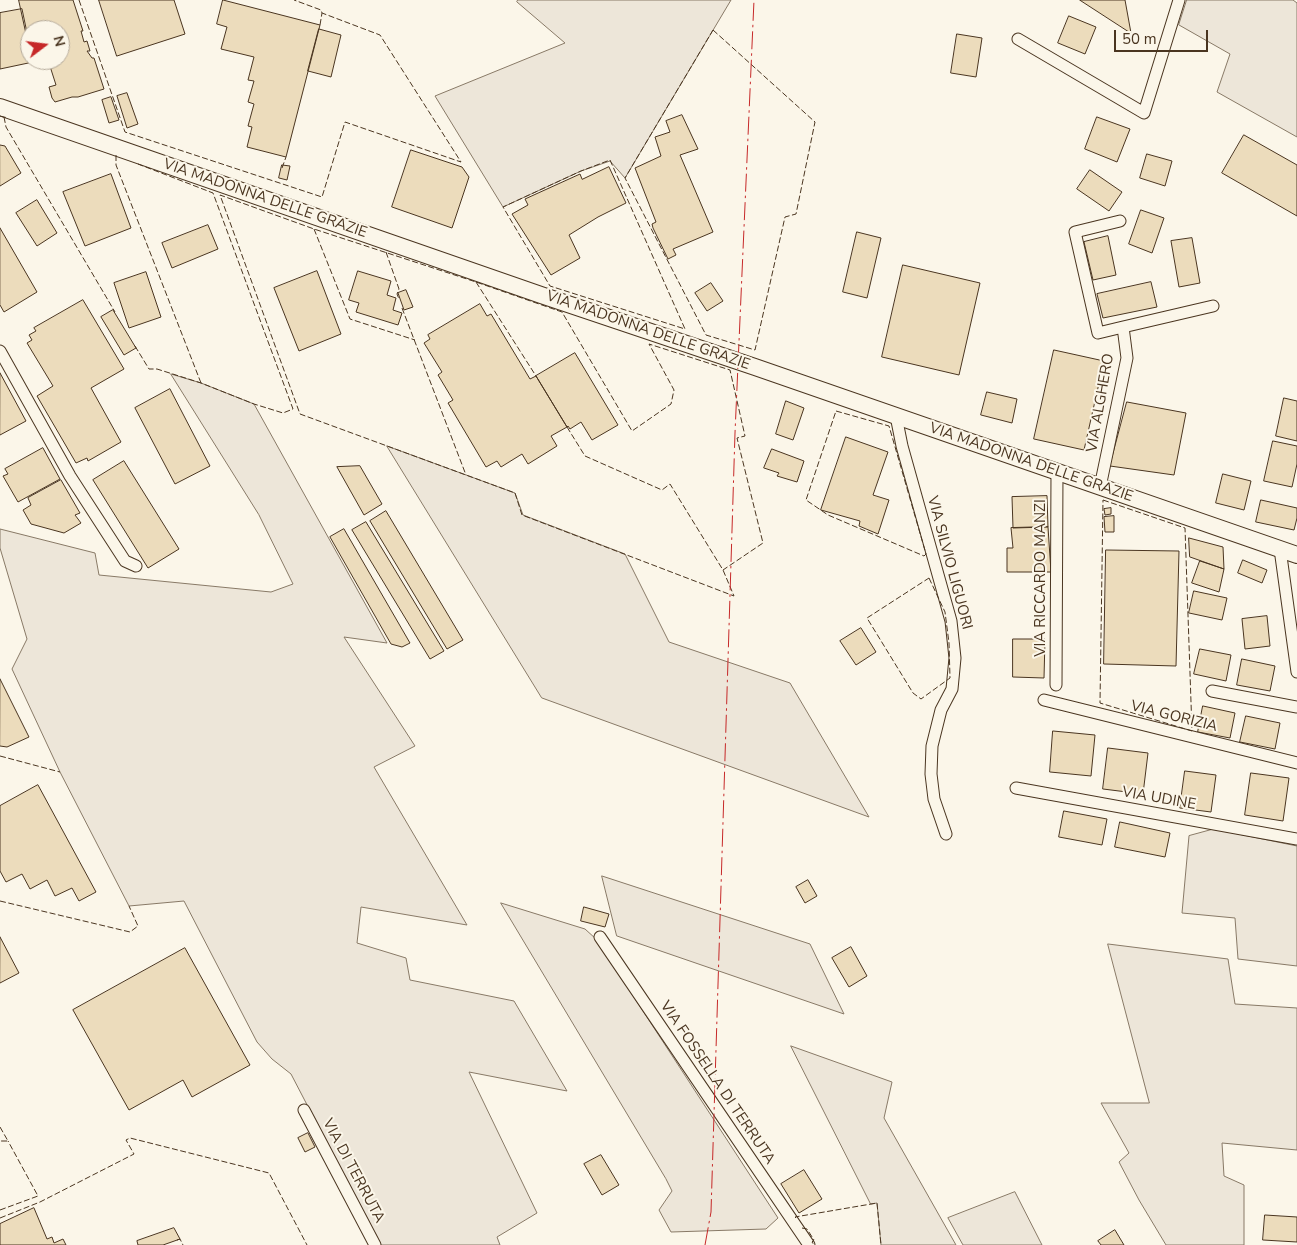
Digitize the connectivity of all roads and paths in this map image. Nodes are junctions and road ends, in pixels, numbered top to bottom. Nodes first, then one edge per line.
1 (1179, 0) edge
2 (1018, 39) dead end
3 (0, 107) edge
4 (1120, 221) dead end
5 (1213, 306) dead end
6 (1123, 327) junction
7 (0, 351) edge
8 (896, 416) junction
9 (1057, 472) junction
10 (1100, 487) junction
11 (1280, 549) junction
12 (1297, 555) edge
13 (136, 566) dead end
14 (1297, 672) edge
15 (1056, 685) dead end
16 (1212, 691) dead end
17 (1044, 700) dead end
18 (1297, 707) edge
19 (1297, 763) edge
20 (1016, 788) dead end
21 (946, 834) dead end
22 (1297, 839) edge
23 (600, 938) dead end
24 (304, 1110) dead end
25 (375, 1245) edge
26 (809, 1245) edge

1 - 2 street
3 - 8 street, VIA MADONNA DELLE GRAZIE
4 - 6 street
5 - 6 street
6 - 10 street, VIA ALGHERO
7 - 13 street
8 - 9 street, VIA MADONNA DELLE GRAZIE
8 - 21 street, VIA SILVIO LIGUORI
9 - 10 street, VIA MADONNA DELLE GRAZIE
9 - 15 street, VIA RICCARDO MANZI
10 - 11 street, VIA MADONNA DELLE GRAZIE
11 - 12 street, VIA MADONNA DELLE GRAZIE
11 - 14 street
16 - 18 street
17 - 19 street, VIA GORIZIA
20 - 22 street, VIA UDINE
23 - 26 street, VIA FOSSELLA DI TERRUTA
24 - 25 street, VIA DI TERRUTA

